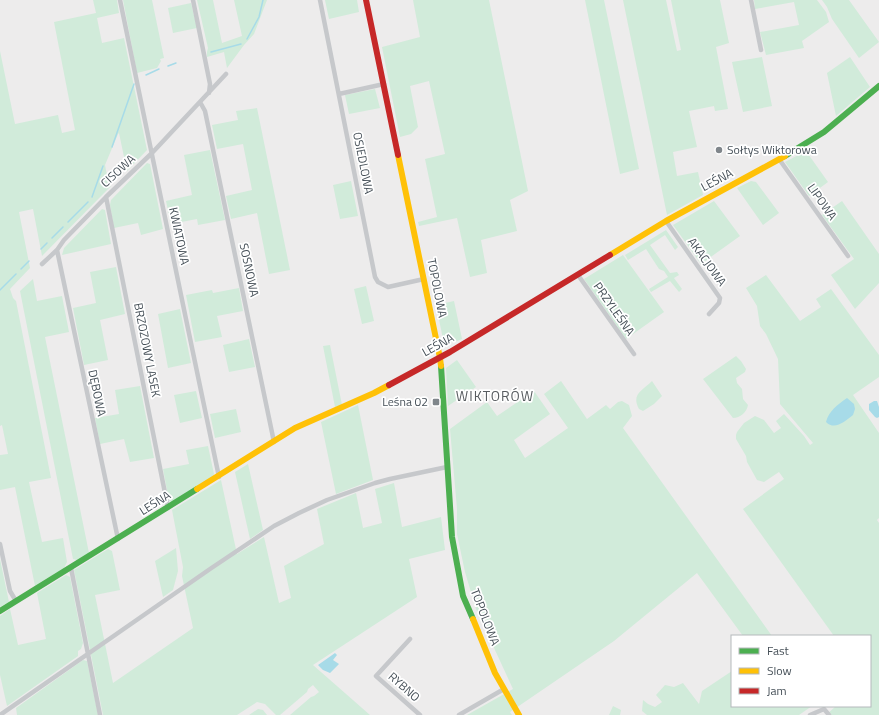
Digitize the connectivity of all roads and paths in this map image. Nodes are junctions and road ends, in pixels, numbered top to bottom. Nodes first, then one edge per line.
1 (120, 0) edge
2 (193, 0) edge
3 (320, 0) edge
4 (366, 0) edge
5 (751, 0) edge
6 (761, 50) dead end
7 (226, 74) dead end
8 (384, 84) junction
9 (879, 86) edge
10 (209, 93) junction
11 (339, 94) junction
12 (200, 102) junction
13 (152, 153) junction
14 (779, 159) junction
15 (106, 197) junction
16 (666, 221) junction
17 (57, 250) junction
18 (848, 256) dead end
19 (42, 264) dead end
20 (578, 275) junction
21 (424, 279) junction
22 (709, 314) dead end
23 (634, 354) dead end
24 (440, 358) junction
25 (274, 442) junction
26 (447, 467) junction
27 (219, 477) junction
28 (168, 508) junction
29 (118, 539) junction
30 (0, 544) edge
31 (71, 568) junction
32 (16, 601) junction
33 (0, 611) edge
34 (410, 639) dead end
35 (88, 654) junction
36 (504, 689) junction
37 (0, 715) edge
38 (100, 715) edge
39 (420, 715) edge
40 (459, 715) edge
41 (519, 715) edge
42 (810, 715) edge
43 (829, 715) edge

1 - 13 street, KWIATOWA
2 - 10 street
3 - 11 street, OSIEDLOWA
4 - 8 street, TOPOLOWA
5 - 6 street
7 - 10 street, CISOWA
8 - 11 street
8 - 21 street, TOPOLOWA
9 - 14 street, LEŚNA
10 - 12 street, CISOWA
11 - 21 street, OSIEDLOWA
12 - 13 street, CISOWA
12 - 25 street, SOSNOWA
13 - 15 street, CISOWA
13 - 27 street, KWIATOWA
14 - 16 street, LEŚNA
14 - 18 street, LIPOWA
15 - 17 street, CISOWA
15 - 28 street, BRZOZOWY LASEK
16 - 20 street, LEŚNA
16 - 22 street, AKACJOWA
17 - 19 street, CISOWA
17 - 29 street, DĘBOWA
20 - 23 street, PRZYLEŚNA
20 - 24 street, LEŚNA
21 - 24 street, TOPOLOWA
24 - 25 street, LEŚNA
24 - 26 street, TOPOLOWA
25 - 27 street, LEŚNA
26 - 35 street
26 - 36 street, TOPOLOWA
27 - 28 street, LEŚNA
28 - 29 street, LEŚNA
29 - 31 street, LEŚNA
30 - 32 street
31 - 32 street, LEŚNA
31 - 35 street
32 - 33 street, LEŚNA
34 - 39 street, RYBNO
35 - 37 street
35 - 38 street
36 - 40 street
36 - 41 street, TOPOLOWA
42 - 43 street

